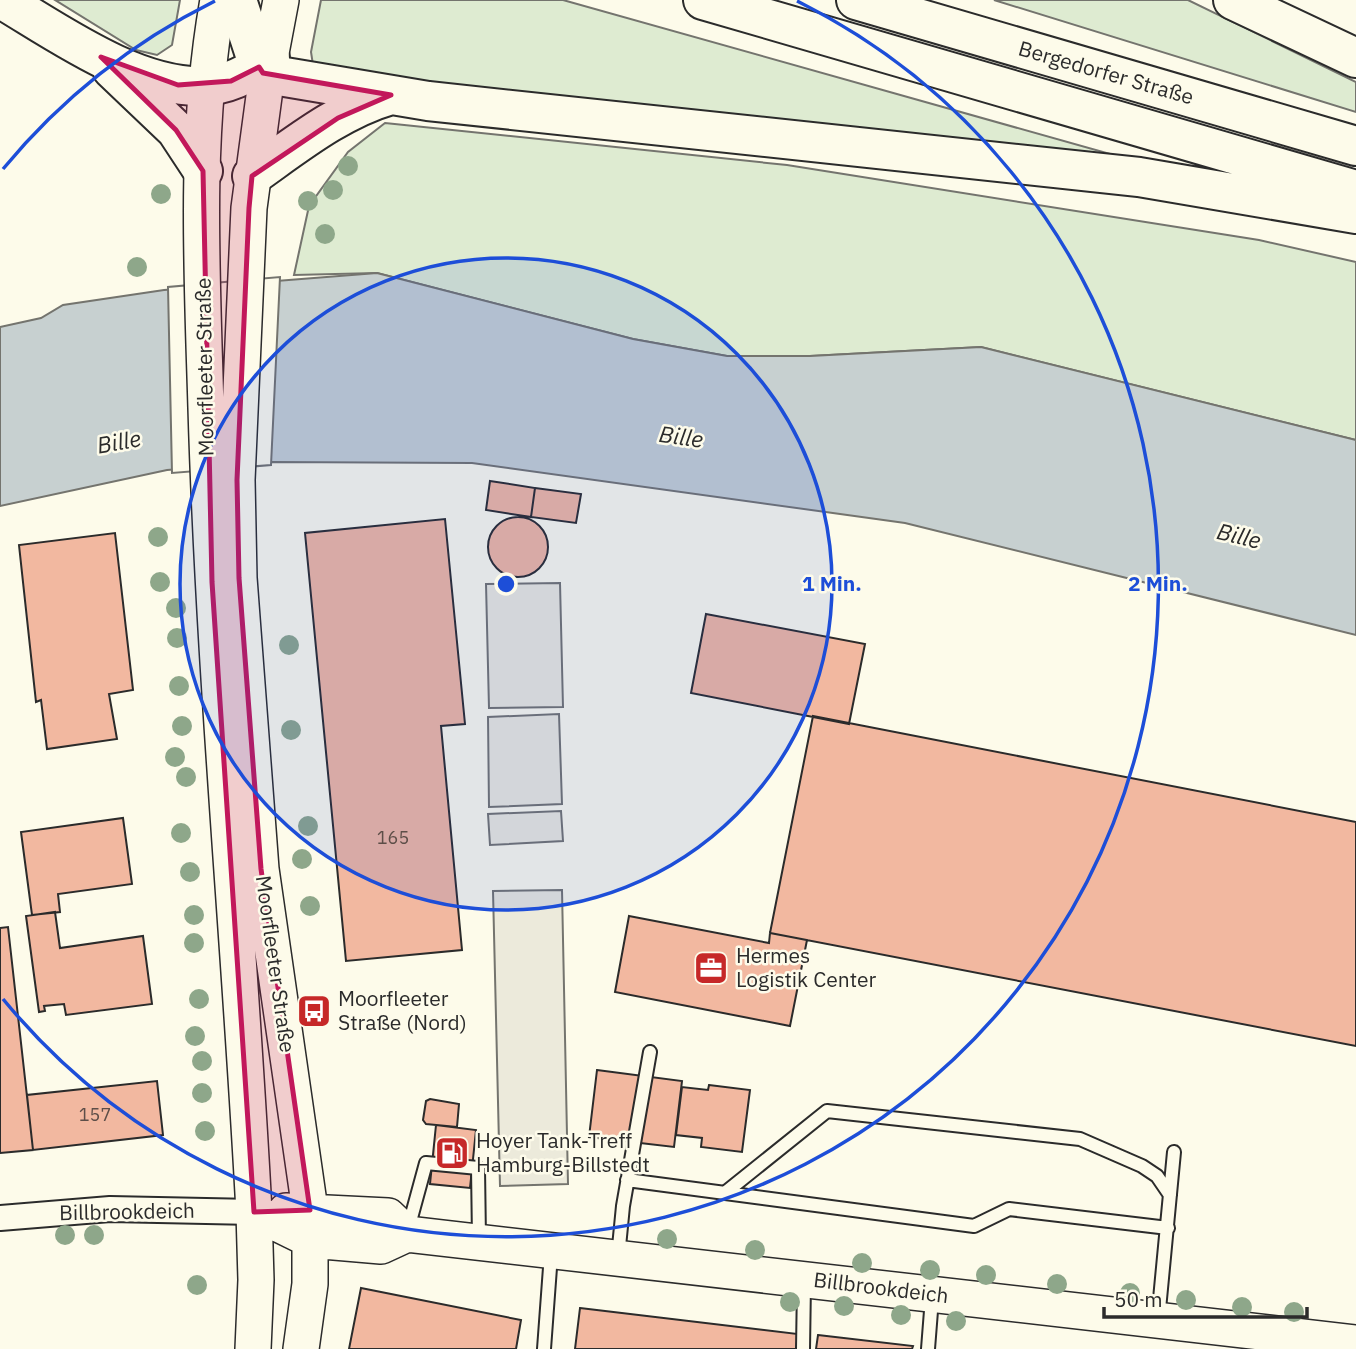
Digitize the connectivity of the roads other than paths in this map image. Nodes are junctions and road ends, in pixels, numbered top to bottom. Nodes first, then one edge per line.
1 (3, 0) edge
2 (218, 0) edge
3 (237, 0) edge
4 (281, 0) edge
5 (703, 0) edge
6 (856, 0) edge
7 (1233, 0) edge
8 (101, 57) junction
9 (1356, 58) edge
10 (265, 66) junction
11 (209, 86) junction
12 (391, 95) junction
13 (1356, 146) edge
14 (203, 189) junction
15 (1356, 190) edge
16 (251, 192) junction
17 (1356, 214) edge
18 (223, 481) junction
19 (226, 580) junction
20 (650, 1052) dead end
21 (1174, 1152) dead end
22 (627, 1180) junction
23 (726, 1192) junction
24 (1170, 1195) junction
25 (254, 1212) junction
26 (0, 1218) edge
27 (310, 1225) junction
28 (1168, 1228) junction
29 (407, 1234) junction
30 (479, 1243) junction
31 (551, 1250) junction
32 (618, 1257) junction
33 (804, 1279) junction
34 (933, 1294) junction
35 (1158, 1320) junction
36 (1356, 1343) edge
37 (253, 1349) edge
38 (301, 1349) edge
39 (544, 1349) edge
40 (803, 1349) edge
41 (928, 1349) edge

1 - 8 highway
2 - 11 main road
3 - 10 highway
4 - 10 main road
5 - 15 highway
6 - 13 highway, Bergedorfer Straße
7 - 9 highway
8 - 11 highway
8 - 14 highway
10 - 11 highway
10 - 12 highway
10 - 16 main road
11 - 14 main road
12 - 16 highway
12 - 17 highway
14 - 18 main road, Moorfleeter Straße
16 - 18 main road, Moorfleeter Straße
18 - 19 main road
19 - 25 main road, Moorfleeter Straße
19 - 27 main road, Moorfleeter Straße
20 - 22 lane
21 - 24 lane
22 - 23 lane
22 - 32 lane
23 - 24 lane
23 - 28 lane
24 - 28 lane
25 - 26 street, Billbrookdeich
25 - 27 main road, Billbrookdeich
25 - 37 main road, Moorfleeter Straße
27 - 29 main road, Billbrookdeich
27 - 38 main road, Moorfleeter Straße
28 - 35 lane
29 - 30 main road, Billbrookdeich
29 - 30 lane
30 - 31 main road, Billbrookdeich
31 - 32 main road, Billbrookdeich
31 - 39 lane
32 - 33 main road, Billbrookdeich
33 - 34 main road, Billbrookdeich
33 - 40 lane
34 - 35 main road, Billbrookdeich
34 - 41 lane
35 - 36 main road, Billbrookdeich

